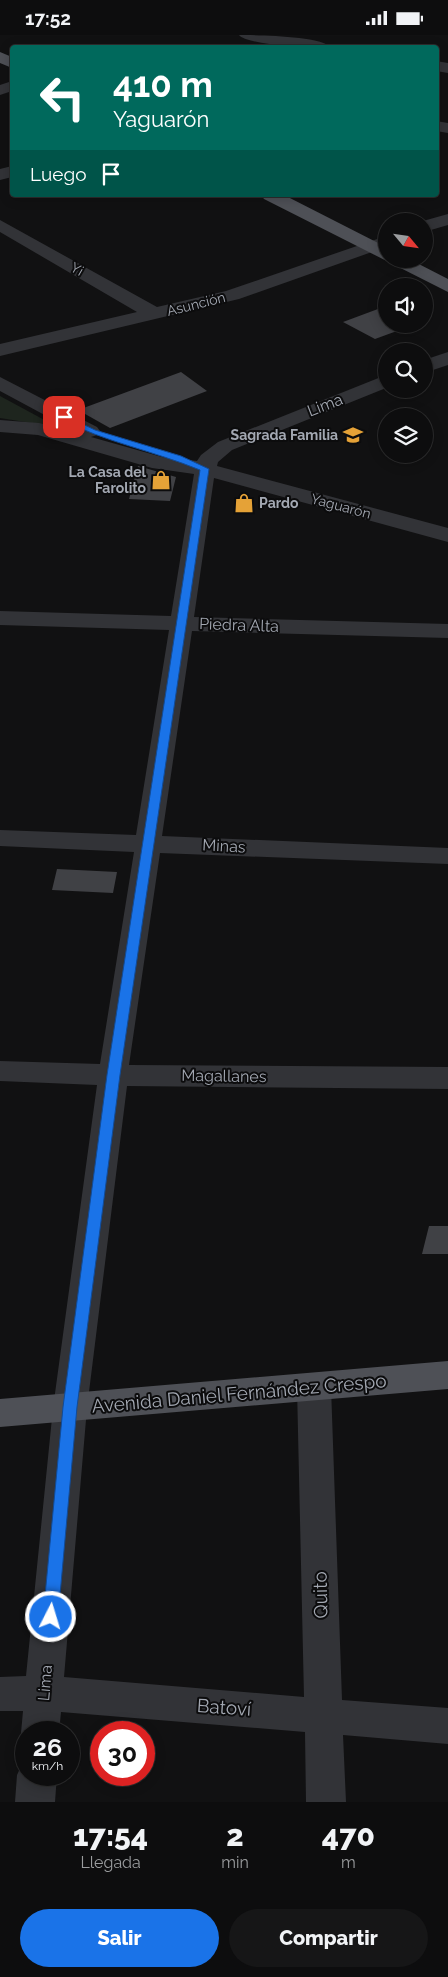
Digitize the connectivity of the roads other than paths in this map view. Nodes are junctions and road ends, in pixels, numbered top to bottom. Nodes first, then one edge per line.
1 (247, 35) edge
2 (292, 42) edge
3 (310, 45) edge
4 (275, 197) edge
5 (299, 197) edge
6 (448, 219) edge
7 (433, 224) edge
8 (0, 225) edge
9 (378, 242) edge
10 (378, 243) edge
11 (378, 247) edge
12 (433, 266) edge
13 (413, 268) edge
14 (448, 273) edge
15 (448, 286) edge
16 (155, 314) junction
17 (0, 350) edge
18 (448, 357) edge
19 (433, 363) edge
20 (0, 383) edge
21 (378, 384) edge
22 (0, 426) edge
23 (205, 469) junction
24 (448, 535) edge
25 (0, 618) edge
26 (183, 623) junction
27 (448, 631) edge
28 (0, 838) edge
29 (150, 843) junction
30 (448, 857) edge
31 (0, 1071) edge
32 (113, 1075) junction
33 (448, 1079) edge
34 (448, 1375) edge
35 (314, 1387) junction
36 (70, 1407) junction
37 (0, 1413) edge
38 (44, 1693) junction
39 (0, 1694) edge
40 (323, 1715) junction
41 (41, 1721) edge
42 (448, 1726) edge
43 (36, 1786) edge
44 (35, 1802) edge
45 (326, 1802) edge

1 - 2 street
2 - 3 street
4 - 10 main road
5 - 9 main road
6 - 7 street
8 - 16 street, Yi
11 - 16 street, Asunción
12 - 14 main road
13 - 15 main road
16 - 17 street, Asunción
18 - 19 street
20 - 23 street, Yaguarón
21 - 23 street, Lima
22 - 23 street, Yaguarón
23 - 24 street, Yaguarón
23 - 26 street, Lima
25 - 26 street, Piedra Alta
26 - 27 street, Piedra Alta
26 - 29 street, Lima
28 - 29 street, Minas
29 - 30 street, Minas
29 - 32 street, Lima
31 - 32 street, Magallanes
32 - 33 street, Magallanes
32 - 36 street, Lima
34 - 35 main road, Avenida Daniel Fernández Crespo
35 - 36 main road, Avenida Daniel Fernández Crespo
35 - 40 street, Quito
36 - 37 main road, Avenida Daniel Fernández Crespo
36 - 38 street, Lima
38 - 39 street, Batoví
38 - 40 street, Batoví
38 - 41 street, Lima
40 - 42 street, Batoví
40 - 45 street, Quito
43 - 44 street

